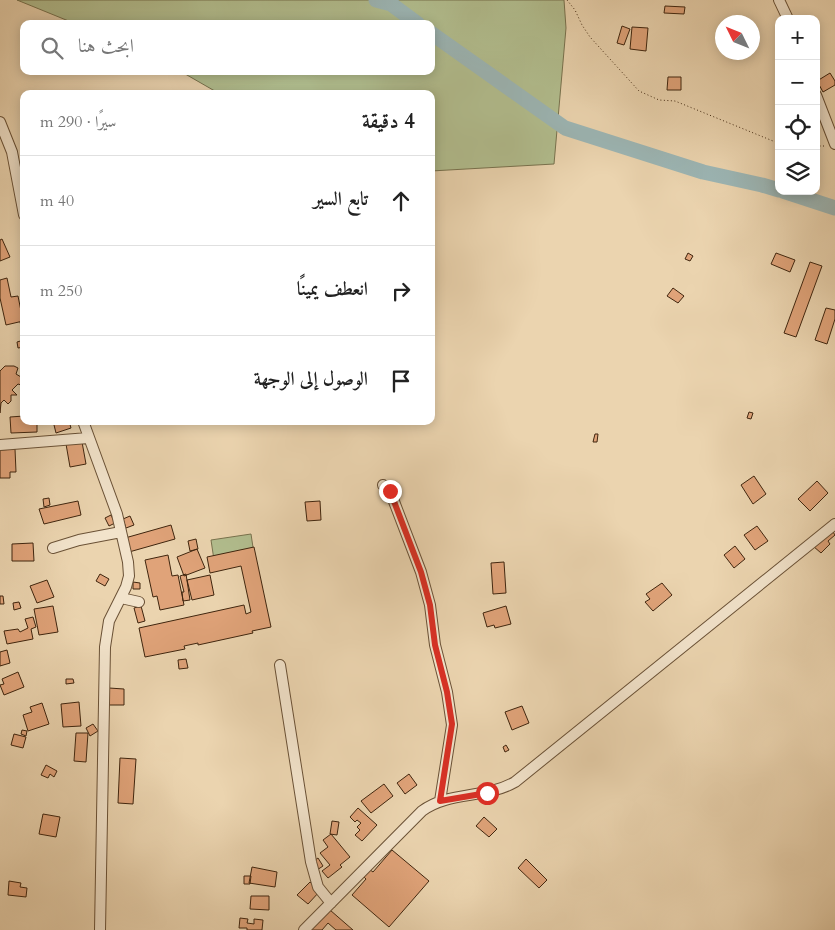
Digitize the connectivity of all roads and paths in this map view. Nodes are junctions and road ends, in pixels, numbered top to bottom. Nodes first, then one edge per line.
1 (567, 0) edge
2 (778, 0) edge
3 (786, 15) edge
4 (820, 105) edge
5 (0, 122) edge
6 (775, 141) edge
7 (835, 144) edge
8 (5, 146) edge
9 (20, 200) edge
10 (84, 425) edge
11 (88, 438) junction
12 (0, 445) edge
13 (383, 485) dead end
14 (835, 524) edge
15 (121, 532) junction
16 (53, 548) dead end
17 (121, 598) junction
18 (139, 602) dead end
19 (280, 665) dead end
20 (440, 801) junction
21 (331, 903) junction
22 (100, 930) edge
23 (304, 930) edge

1 - 6 path
2 - 3 street
4 - 7 street
5 - 8 street
8 - 9 street
10 - 11 street
11 - 12 street
11 - 15 street
13 - 20 street
14 - 20 street
15 - 16 street
15 - 17 street
17 - 18 street
17 - 22 street
19 - 21 street
20 - 21 street
21 - 23 street

